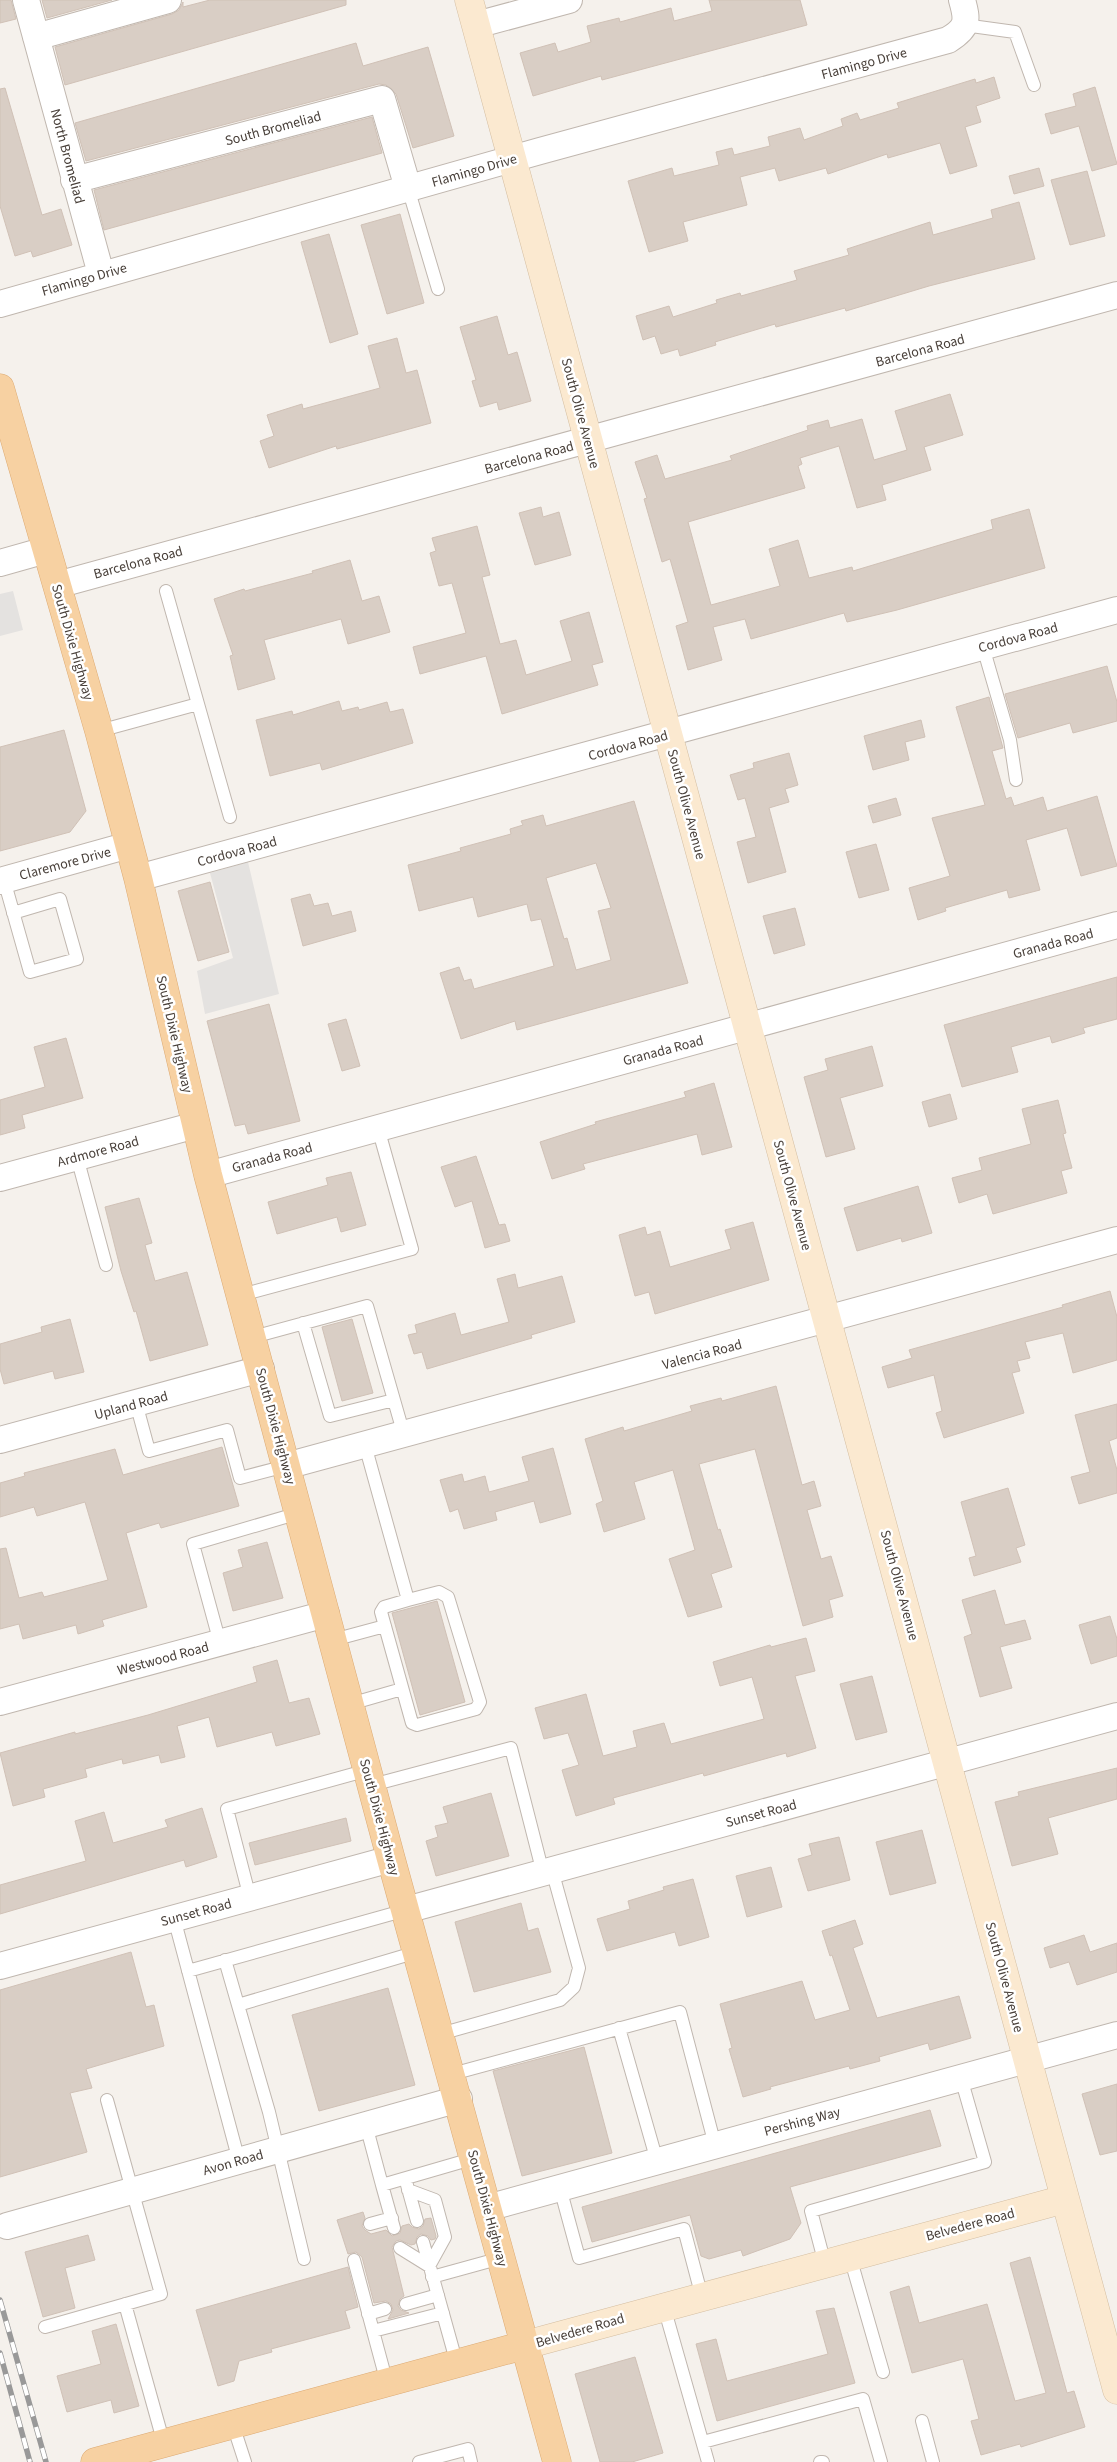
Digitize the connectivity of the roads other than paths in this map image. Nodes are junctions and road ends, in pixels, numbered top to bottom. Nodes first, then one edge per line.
1 (26, 0) edge
2 (168, 0) edge
3 (569, 0) edge
4 (472, 13) edge
5 (958, 22) edge
6 (36, 37) junction
7 (1034, 86) dead end
8 (512, 159) junction
9 (74, 180) junction
10 (408, 188) junction
11 (101, 274) junction
12 (438, 288) dead end
13 (1117, 295) edge
14 (0, 304) edge
15 (0, 388) edge
16 (589, 441) junction
17 (46, 550) junction
18 (0, 563) edge
19 (57, 585) junction
20 (166, 591) dead end
21 (1117, 610) edge
22 (983, 647) junction
23 (198, 704) junction
24 (99, 731) junction
25 (668, 734) junction
26 (1016, 780) dead end
27 (230, 817) dead end
28 (129, 845) junction
29 (138, 878) junction
30 (2, 880) edge
31 (13, 913) junction
32 (1117, 925) edge
33 (748, 1027) junction
34 (196, 1125) junction
35 (378, 1128) junction
36 (78, 1157) junction
37 (208, 1175) junction
38 (0, 1178) edge
39 (1117, 1240) edge
40 (106, 1265) dead end
41 (241, 1295) junction
42 (827, 1320) junction
43 (303, 1324) junction
44 (253, 1337) junction
45 (261, 1369) junction
46 (394, 1400) junction
47 (136, 1403) junction
48 (404, 1435) junction
49 (0, 1440) edge
50 (365, 1445) junction
51 (286, 1466) junction
52 (299, 1513) junction
53 (408, 1600) junction
54 (326, 1614) junction
55 (385, 1626) junction
56 (333, 1640) junction
57 (220, 1642) junction
58 (402, 1688) junction
59 (0, 1702) edge
60 (350, 1704) junction
61 (1117, 1716) edge
62 (948, 1762) junction
63 (370, 1778) junction
64 (391, 1859) junction
65 (548, 1872) junction
66 (250, 1898) junction
67 (406, 1910) junction
68 (174, 1918) junction
69 (417, 1952) junction
70 (225, 1960) junction
71 (0, 1966) edge
72 (188, 1970) junction
73 (238, 2005) junction
74 (619, 2028) junction
75 (440, 2034) junction
76 (1117, 2035) edge
77 (1027, 2060) junction
78 (961, 2078) junction
79 (455, 2087) junction
80 (107, 2100) dead end
81 (366, 2125) junction
82 (715, 2145) junction
83 (279, 2150) junction
84 (474, 2158) junction
85 (239, 2161) junction
86 (657, 2161) junction
87 (406, 2184) junction
88 (382, 2186) junction
89 (560, 2188) junction
90 (134, 2190) junction
91 (1064, 2199) junction
92 (487, 2208) junction
93 (417, 2221) dead end
94 (370, 2224) dead end
95 (7, 2226) dead end
96 (423, 2242) dead end
97 (400, 2248) dead end
98 (304, 2258) dead end
99 (501, 2258) junction
100 (354, 2260) dead end
101 (837, 2260) junction
102 (431, 2271) junction
103 (438, 2295) junction
104 (702, 2296) junction
105 (125, 2304) junction
106 (406, 2304) dead end
107 (664, 2307) junction
108 (385, 2309) dead end
109 (443, 2313) junction
110 (368, 2314) junction
111 (45, 2327) dead end
112 (372, 2331) junction
113 (1110, 2338) edge
114 (525, 2346) junction
115 (458, 2364) junction
116 (882, 2372) dead end
117 (386, 2383) junction
118 (1117, 2390) edge
119 (922, 2421) dead end
120 (233, 2424) junction
121 (702, 2442) junction
122 (164, 2444) junction
123 (95, 2462) edge
124 (245, 2462) edge
125 (419, 2462) edge
126 (471, 2462) edge
127 (558, 2462) edge
128 (708, 2462) edge
129 (881, 2462) edge
130 (933, 2462) edge

1 - 6 street, North Bromeliad
2 - 6 street
3 - 4 street
4 - 8 street, South Olive Avenue
5 - 7 lane
5 - 8 street, Flamingo Drive
6 - 9 street, North Bromeliad
8 - 10 street, Flamingo Drive
8 - 16 street, South Olive Avenue
9 - 10 street, South Bromeliad
9 - 11 street, North Bromeliad
10 - 11 street, Flamingo Drive
10 - 12 lane
11 - 14 street, Flamingo Drive
13 - 16 street, Barcelona Road
15 - 17 main road, South Dixie Highway
16 - 19 street, Barcelona Road
16 - 25 street, South Olive Avenue
17 - 18 street
17 - 19 main road, South Dixie Highway
19 - 24 main road, South Dixie Highway
20 - 23 lane
21 - 22 street, Cordova Road
22 - 25 street, Cordova Road
22 - 26 lane
23 - 24 lane
23 - 27 lane
24 - 28 main road, South Dixie Highway
25 - 29 street, Cordova Road
25 - 33 street, South Olive Avenue
28 - 29 main road, South Dixie Highway
28 - 30 street, Claremore Drive
29 - 34 main road, South Dixie Highway
30 - 31 lane
31 - 31 lane
32 - 33 street, Granada Road
33 - 35 street, Granada Road
33 - 42 street, South Olive Avenue
34 - 36 street, Ardmore Road
34 - 37 main road, South Dixie Highway
35 - 37 street, Granada Road
35 - 41 lane
36 - 38 street, Ardmore Road
36 - 40 lane
37 - 41 main road, South Dixie Highway
39 - 42 street, Valencia Road
41 - 44 main road, South Dixie Highway
42 - 48 street, Valencia Road
42 - 62 street, South Olive Avenue
43 - 44 lane
43 - 46 lane
43 - 46 lane
44 - 45 main road, South Dixie Highway
45 - 47 street, Upland Road
45 - 51 main road, South Dixie Highway
46 - 48 lane
47 - 49 street, Upland Road
47 - 51 lane
48 - 50 street, Valencia Road
50 - 51 street, Valencia Road
50 - 53 lane
51 - 52 main road, South Dixie Highway
52 - 54 main road, South Dixie Highway
52 - 57 lane
53 - 55 lane
53 - 58 lane
54 - 56 main road, South Dixie Highway
54 - 57 street, Westwood Road
55 - 56 lane
55 - 58 lane
56 - 60 main road, South Dixie Highway
57 - 59 street, Westwood Road
58 - 60 lane
60 - 63 main road, South Dixie Highway
61 - 62 street, Sunset Road
62 - 65 street, Sunset Road
62 - 77 street, South Olive Avenue
63 - 64 main road, South Dixie Highway
63 - 65 lane
63 - 66 lane
64 - 66 street, Sunset Road
64 - 67 main road, South Dixie Highway
65 - 67 street, Sunset Road
65 - 75 lane
66 - 68 street, Sunset Road
67 - 69 main road, South Dixie Highway
67 - 70 lane
68 - 71 street, Sunset Road
68 - 72 lane
69 - 73 lane
69 - 75 main road, South Dixie Highway
70 - 72 lane
70 - 73 lane
72 - 85 lane
73 - 83 lane
74 - 79 lane
74 - 82 lane
74 - 86 lane
75 - 79 main road, South Dixie Highway
76 - 77 street, Pershing Way
77 - 78 street, Pershing Way
77 - 91 street, South Olive Avenue
78 - 82 street, Pershing Way
78 - 101 lane
79 - 81 street, Avon Road
79 - 84 main road, South Dixie Highway
80 - 90 lane
81 - 83 street, Avon Road
81 - 88 lane
82 - 86 street, Pershing Way
83 - 85 street, Avon Road
83 - 98 lane
84 - 87 lane
84 - 92 main road, South Dixie Highway
85 - 90 street, Avon Road
86 - 89 street, Pershing Way
87 - 88 lane
87 - 93 lane
87 - 102 lane
88 - 94 lane
89 - 92 street, Pershing Way
89 - 104 lane
90 - 95 street, Avon Road
90 - 105 lane
91 - 101 street, Belvedere Road
91 - 113 street, South Olive Avenue
92 - 99 main road, South Dixie Highway
96 - 102 lane
97 - 102 lane
99 - 102 lane
99 - 114 main road, South Dixie Highway
100 - 110 lane
101 - 104 street, Belvedere Road
101 - 116 lane
102 - 103 lane
103 - 106 lane
103 - 109 lane
104 - 107 street, Belvedere Road
105 - 111 lane
105 - 122 lane
107 - 114 street, Belvedere Road
107 - 121 lane
108 - 110 lane
109 - 112 lane
109 - 115 lane
110 - 112 lane
112 - 117 lane
113 - 118 street, South Olive Avenue
114 - 115 main road, Belvedere Road
114 - 127 main road, South Dixie Highway
115 - 117 main road, Belvedere Road
117 - 120 main road, Belvedere Road
119 - 130 lane
120 - 122 main road, Belvedere Road
120 - 124 lane
121 - 128 lane
121 - 129 lane
122 - 123 main road, Belvedere Road
125 - 126 lane

